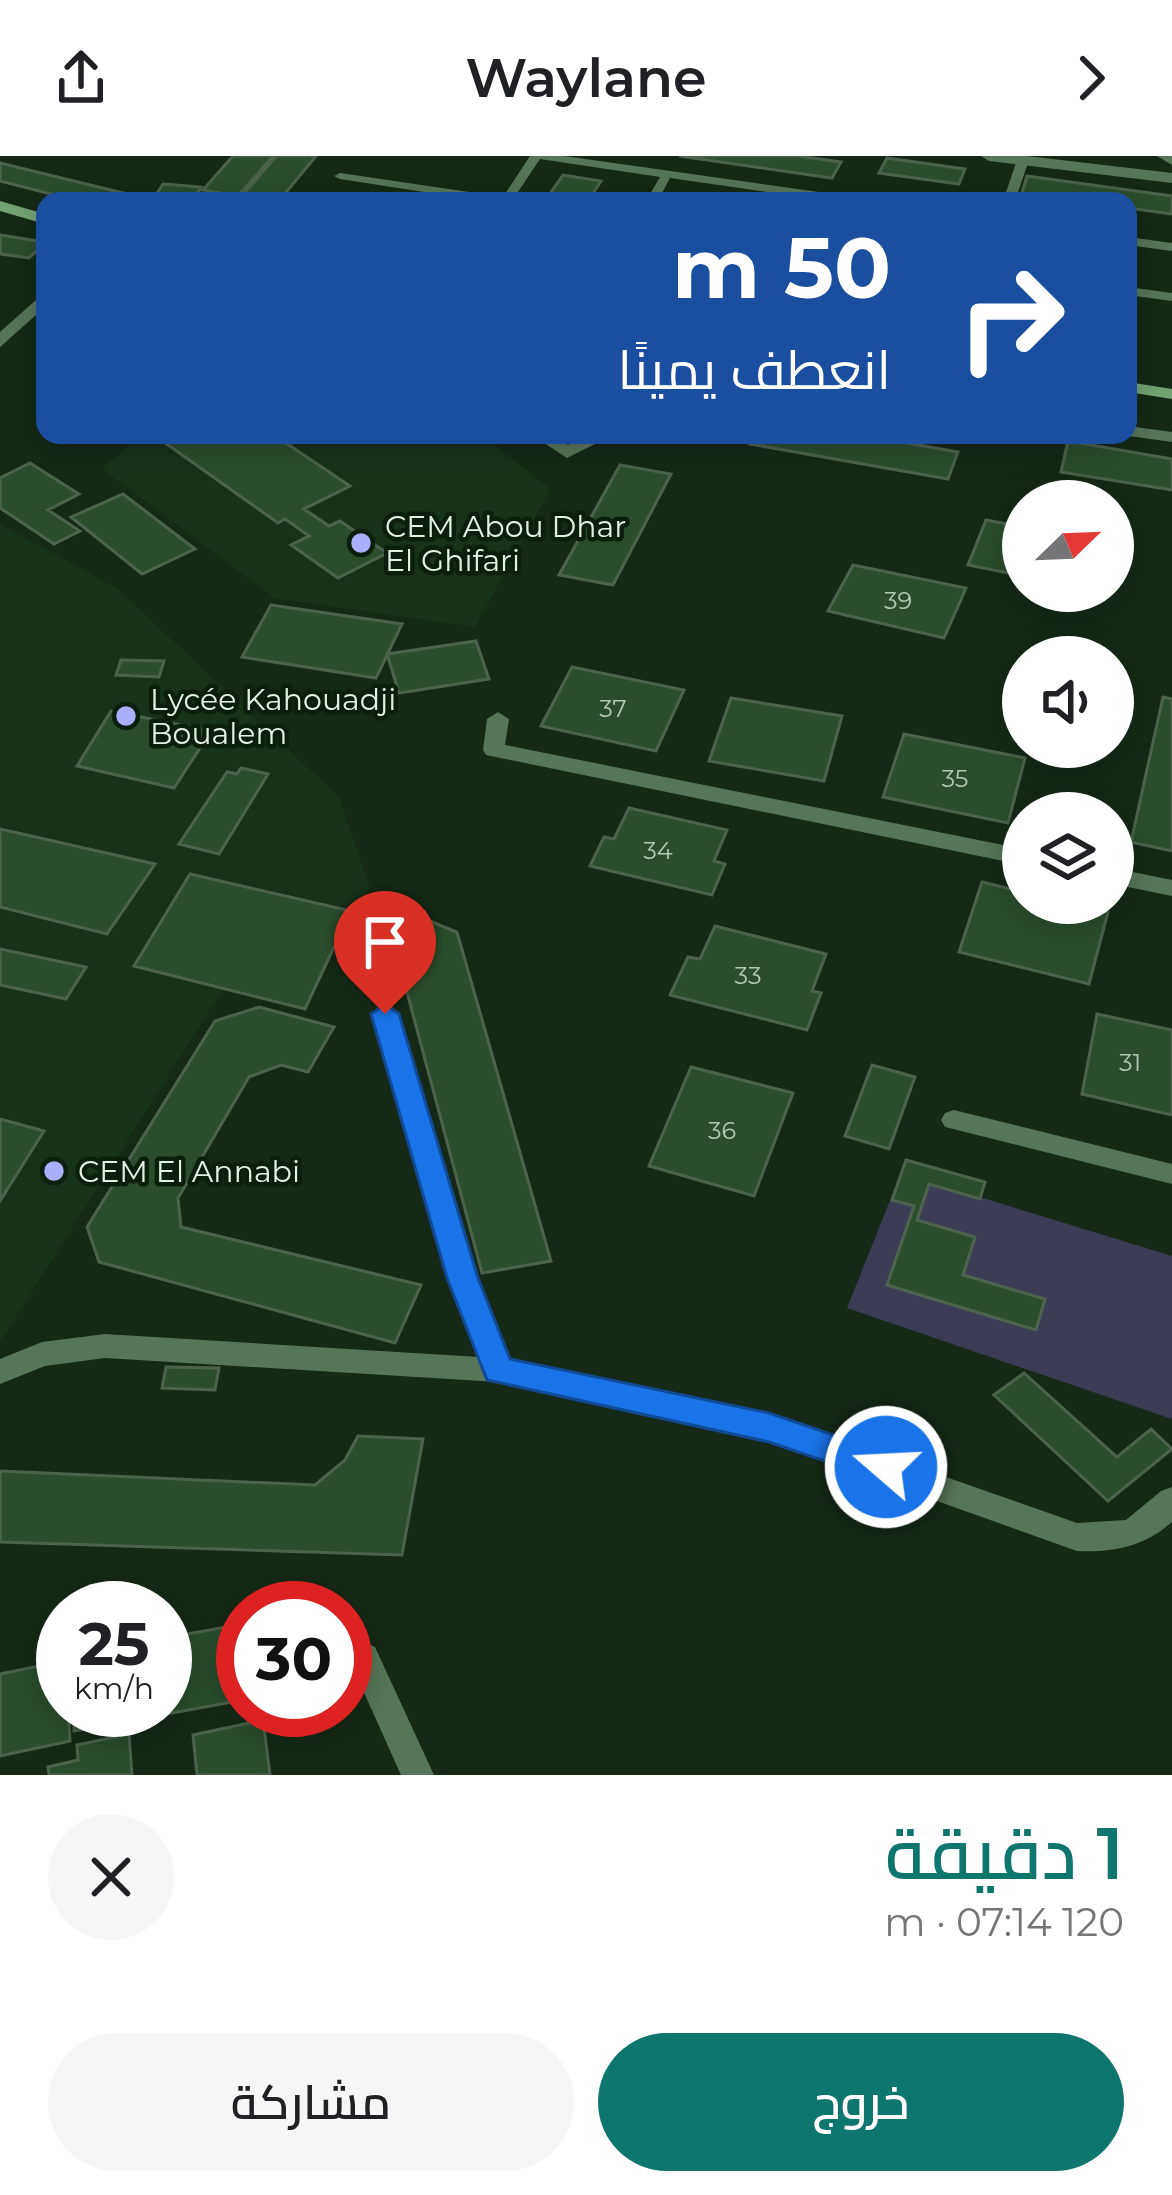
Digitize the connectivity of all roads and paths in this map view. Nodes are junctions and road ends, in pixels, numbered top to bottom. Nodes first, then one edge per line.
1 (538, 156) edge
2 (989, 156) edge
3 (584, 159) edge
4 (1023, 160) junction
5 (668, 174) junction
6 (340, 176) dead end
7 (1172, 178) edge
8 (446, 192) edge
9 (512, 192) edge
10 (657, 192) edge
11 (793, 192) edge
12 (1012, 192) edge
13 (0, 206) edge
14 (36, 216) edge
15 (1137, 242) edge
16 (1172, 248) edge
17 (1137, 292) edge
18 (1172, 297) edge
19 (36, 306) edge
20 (0, 342) edge
21 (1137, 388) edge
22 (1172, 394) edge
23 (1137, 432) edge
24 (1172, 437) edge
25 (555, 444) edge
26 (584, 444) edge
27 (498, 719) dead end
28 (1002, 853) edge
29 (1134, 880) edge
30 (1172, 888) edge
31 (385, 1014) dead end
32 (954, 1120) dead end
33 (1172, 1174) edge
34 (498, 1370) junction
35 (0, 1372) edge
36 (1172, 1500) edge
37 (372, 1674) edge
38 (418, 1775) edge

1 - 3 lane
1 - 9 lane
2 - 4 street
3 - 5 lane
4 - 7 street
4 - 12 lane
5 - 10 lane
5 - 11 lane
6 - 8 lane
13 - 14 main road
15 - 16 lane
17 - 18 lane
19 - 20 street
21 - 22 main road
23 - 24 street
25 - 26 street
27 - 28 street
29 - 30 street
31 - 34 street
32 - 33 street
34 - 35 street
34 - 36 street
37 - 38 street

